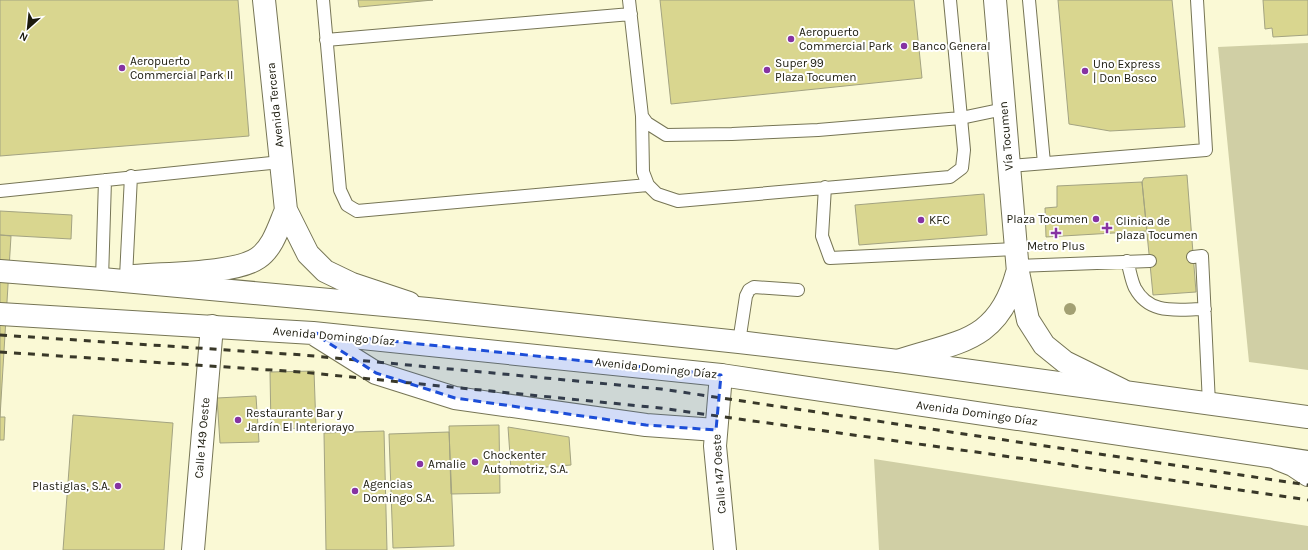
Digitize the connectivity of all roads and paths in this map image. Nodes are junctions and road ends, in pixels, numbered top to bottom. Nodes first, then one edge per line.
1 (264, 0) edge
2 (323, 0) edge
3 (629, 0) edge
4 (950, 0) edge
5 (995, 0) edge
6 (1029, 0) edge
7 (1197, 0) edge
8 (631, 14) junction
9 (326, 40) junction
10 (1004, 109) junction
11 (642, 116) junction
12 (961, 118) junction
13 (281, 162) junction
14 (1044, 163) junction
15 (1009, 166) junction
16 (131, 176) junction
17 (105, 180) junction
18 (648, 186) junction
19 (825, 187) junction
20 (0, 190) edge
21 (286, 210) junction
22 (1193, 257) dead end
23 (1127, 261) junction
24 (1150, 261) dead end
25 (1017, 262) junction
26 (0, 271) edge
27 (113, 278) junction
28 (798, 290) dead end
29 (428, 308) junction
30 (1205, 309) junction
31 (0, 314) edge
32 (212, 326) junction
33 (313, 333) junction
34 (739, 342) junction
35 (898, 361) junction
36 (721, 375) junction
37 (1123, 391) junction
38 (1209, 404) junction
39 (1308, 417) edge
40 (716, 430) junction
41 (1274, 457) junction
42 (1308, 462) edge
43 (1308, 475) edge
44 (193, 550) edge
45 (724, 550) edge

1 - 13 main road, Avenida Tercera
2 - 9 lane
3 - 8 lane
4 - 12 lane
5 - 10 main road, Vía Tocumen
6 - 14 lane
7 - 14 lane
8 - 9 lane
8 - 11 lane
9 - 18 lane
10 - 12 lane
10 - 15 main road, Vía Tocumen
11 - 12 lane
11 - 18 lane
12 - 19 lane
13 - 16 lane
13 - 21 main road, Avenida Tercera
14 - 15 lane
15 - 25 main road, Vía Tocumen
16 - 17 lane
16 - 27 lane
17 - 20 lane
17 - 27 lane
18 - 19 lane
19 - 25 lane
21 - 27 main road, Avenida Tercera
21 - 29 main road, Avenida Tercera
22 - 30 lane
23 - 24 lane
23 - 25 lane
23 - 30 lane
25 - 35 main road
25 - 37 main road
26 - 27 main road
27 - 29 main road
28 - 34 lane
29 - 34 main road
30 - 38 lane
31 - 32 main road, Avenida Domingo Díaz
32 - 33 main road, Avenida Domingo Díaz
32 - 44 main road, Calle 149 Oeste
33 - 36 main road, Avenida Domingo Díaz
33 - 40 main road
34 - 35 main road
35 - 37 main road
36 - 40 main road, Calle 147 Oeste
36 - 41 main road, Avenida Domingo Díaz
37 - 38 main road
38 - 39 main road
40 - 45 main road, Calle 147 Oeste
41 - 42 main road, Avenida Domingo Díaz
41 - 43 main road

